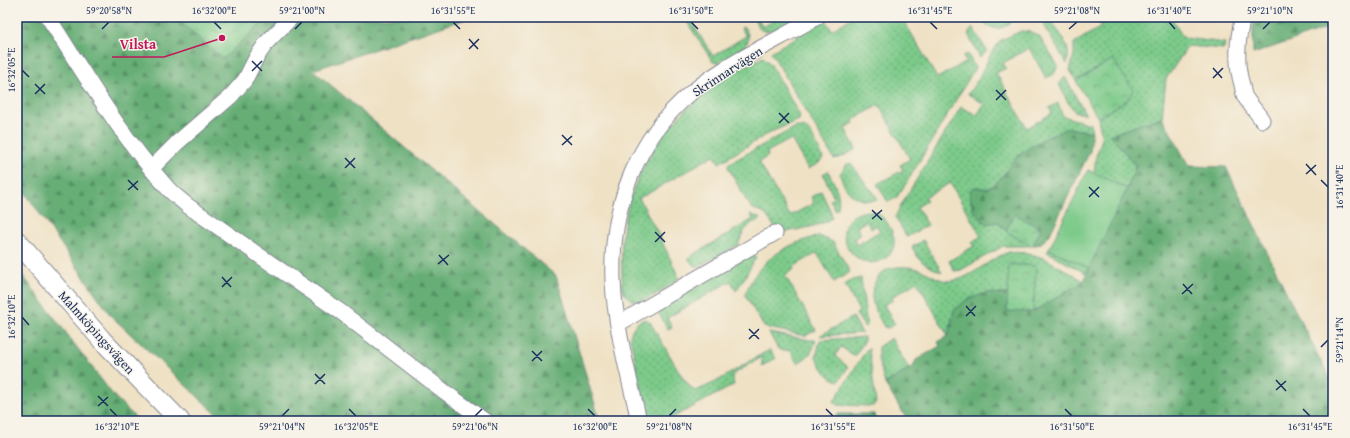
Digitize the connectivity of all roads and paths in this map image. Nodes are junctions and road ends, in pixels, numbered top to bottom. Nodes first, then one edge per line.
1 (48, 17) edge
2 (292, 17) edge
3 (817, 17) edge
4 (1243, 17) edge
5 (1262, 120) dead end
6 (151, 169) junction
7 (775, 233) dead end
8 (17, 241) edge
9 (618, 324) junction
10 (180, 421) edge
11 (485, 421) edge
12 (639, 421) edge

1 - 6 street
2 - 6 street
3 - 9 street, Skrinnarvägen
4 - 5 street
6 - 11 street
7 - 9 street
8 - 10 main road, Malmköpingsvägen
9 - 12 street, Skrinnarvägen

